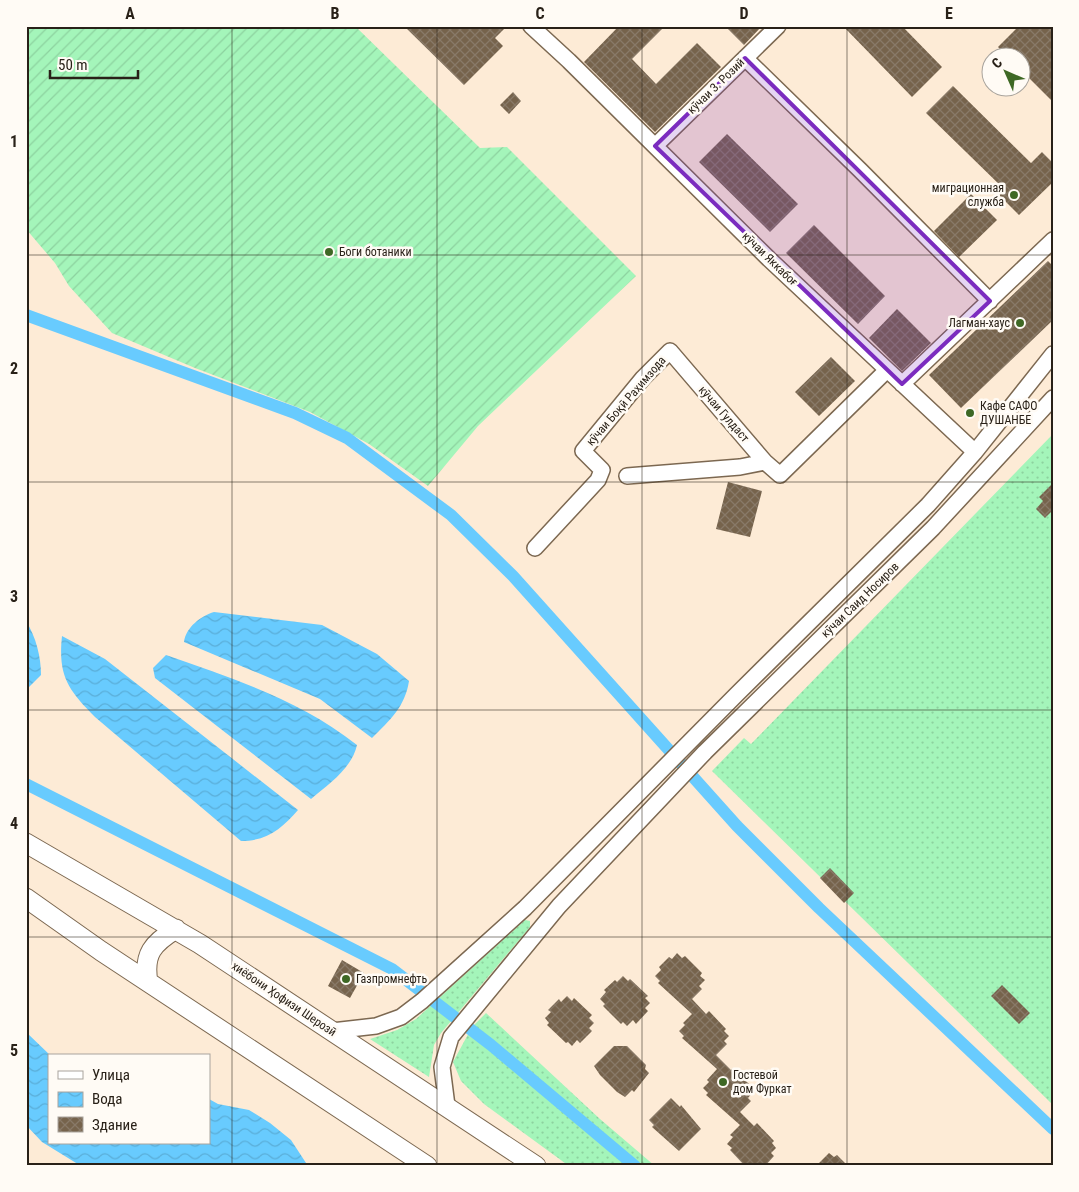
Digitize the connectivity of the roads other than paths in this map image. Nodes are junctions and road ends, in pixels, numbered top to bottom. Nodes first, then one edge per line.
1 (531, 26) edge
2 (778, 26) edge
3 (745, 58) junction
4 (655, 146) junction
5 (1053, 240) edge
6 (990, 301) junction
7 (670, 352) joint
8 (1053, 354) edge
9 (887, 370) junction
10 (902, 384) junction
11 (1053, 398) edge
12 (975, 452) junction
13 (765, 462) junction
14 (627, 476) dead end
15 (535, 548) dead end
16 (884, 549) junction
17 (898, 563) junction
18 (26, 843) edge
19 (26, 898) edge
20 (525, 908) junction
21 (543, 926) junction
22 (176, 929) junction
23 (148, 982) junction
24 (332, 1031) junction
25 (447, 1106) junction
26 (426, 1166) edge
27 (536, 1166) edge

1 - 4 street, кӯчаи Яккабоғ
2 - 3 street, кӯчаи З. Розий
3 - 4 street, кӯчаи З. Розий
3 - 6 street
4 - 9 street, кӯчаи Яккабоғ
5 - 6 street
6 - 10 street
7 - 13 street, кӯчаи Гулдаст
7 - 15 street, кӯчаи Боқӣ Раҳимзода
8 - 12 street, кӯчаи Саид Носиров
9 - 10 street, кӯчаи Яккабоғ
9 - 13 street, кӯчаи Гулдаст
10 - 12 street, кӯчаи Яккабоғ
11 - 17 street, кӯчаи Саид Носиров
12 - 16 street, кӯчаи Саид Носиров
13 - 14 street
16 - 17 street
16 - 20 street, кӯчаи Саид Носиров
17 - 21 street, кӯчаи Саид Носиров
18 - 22 main road, хиёбони Ҳофизи Шерозӣ
19 - 23 main road
20 - 21 street
20 - 24 street, кӯчаи Саид Носиров
21 - 25 street, кӯчаи Саид Носиров
22 - 23 main road
22 - 24 main road, хиёбони Ҳофизи Шерозӣ
23 - 26 main road
24 - 25 main road, хиёбони Ҳофизи Шерозӣ
25 - 27 main road, хиёбони Ҳофизи Шерозӣ

